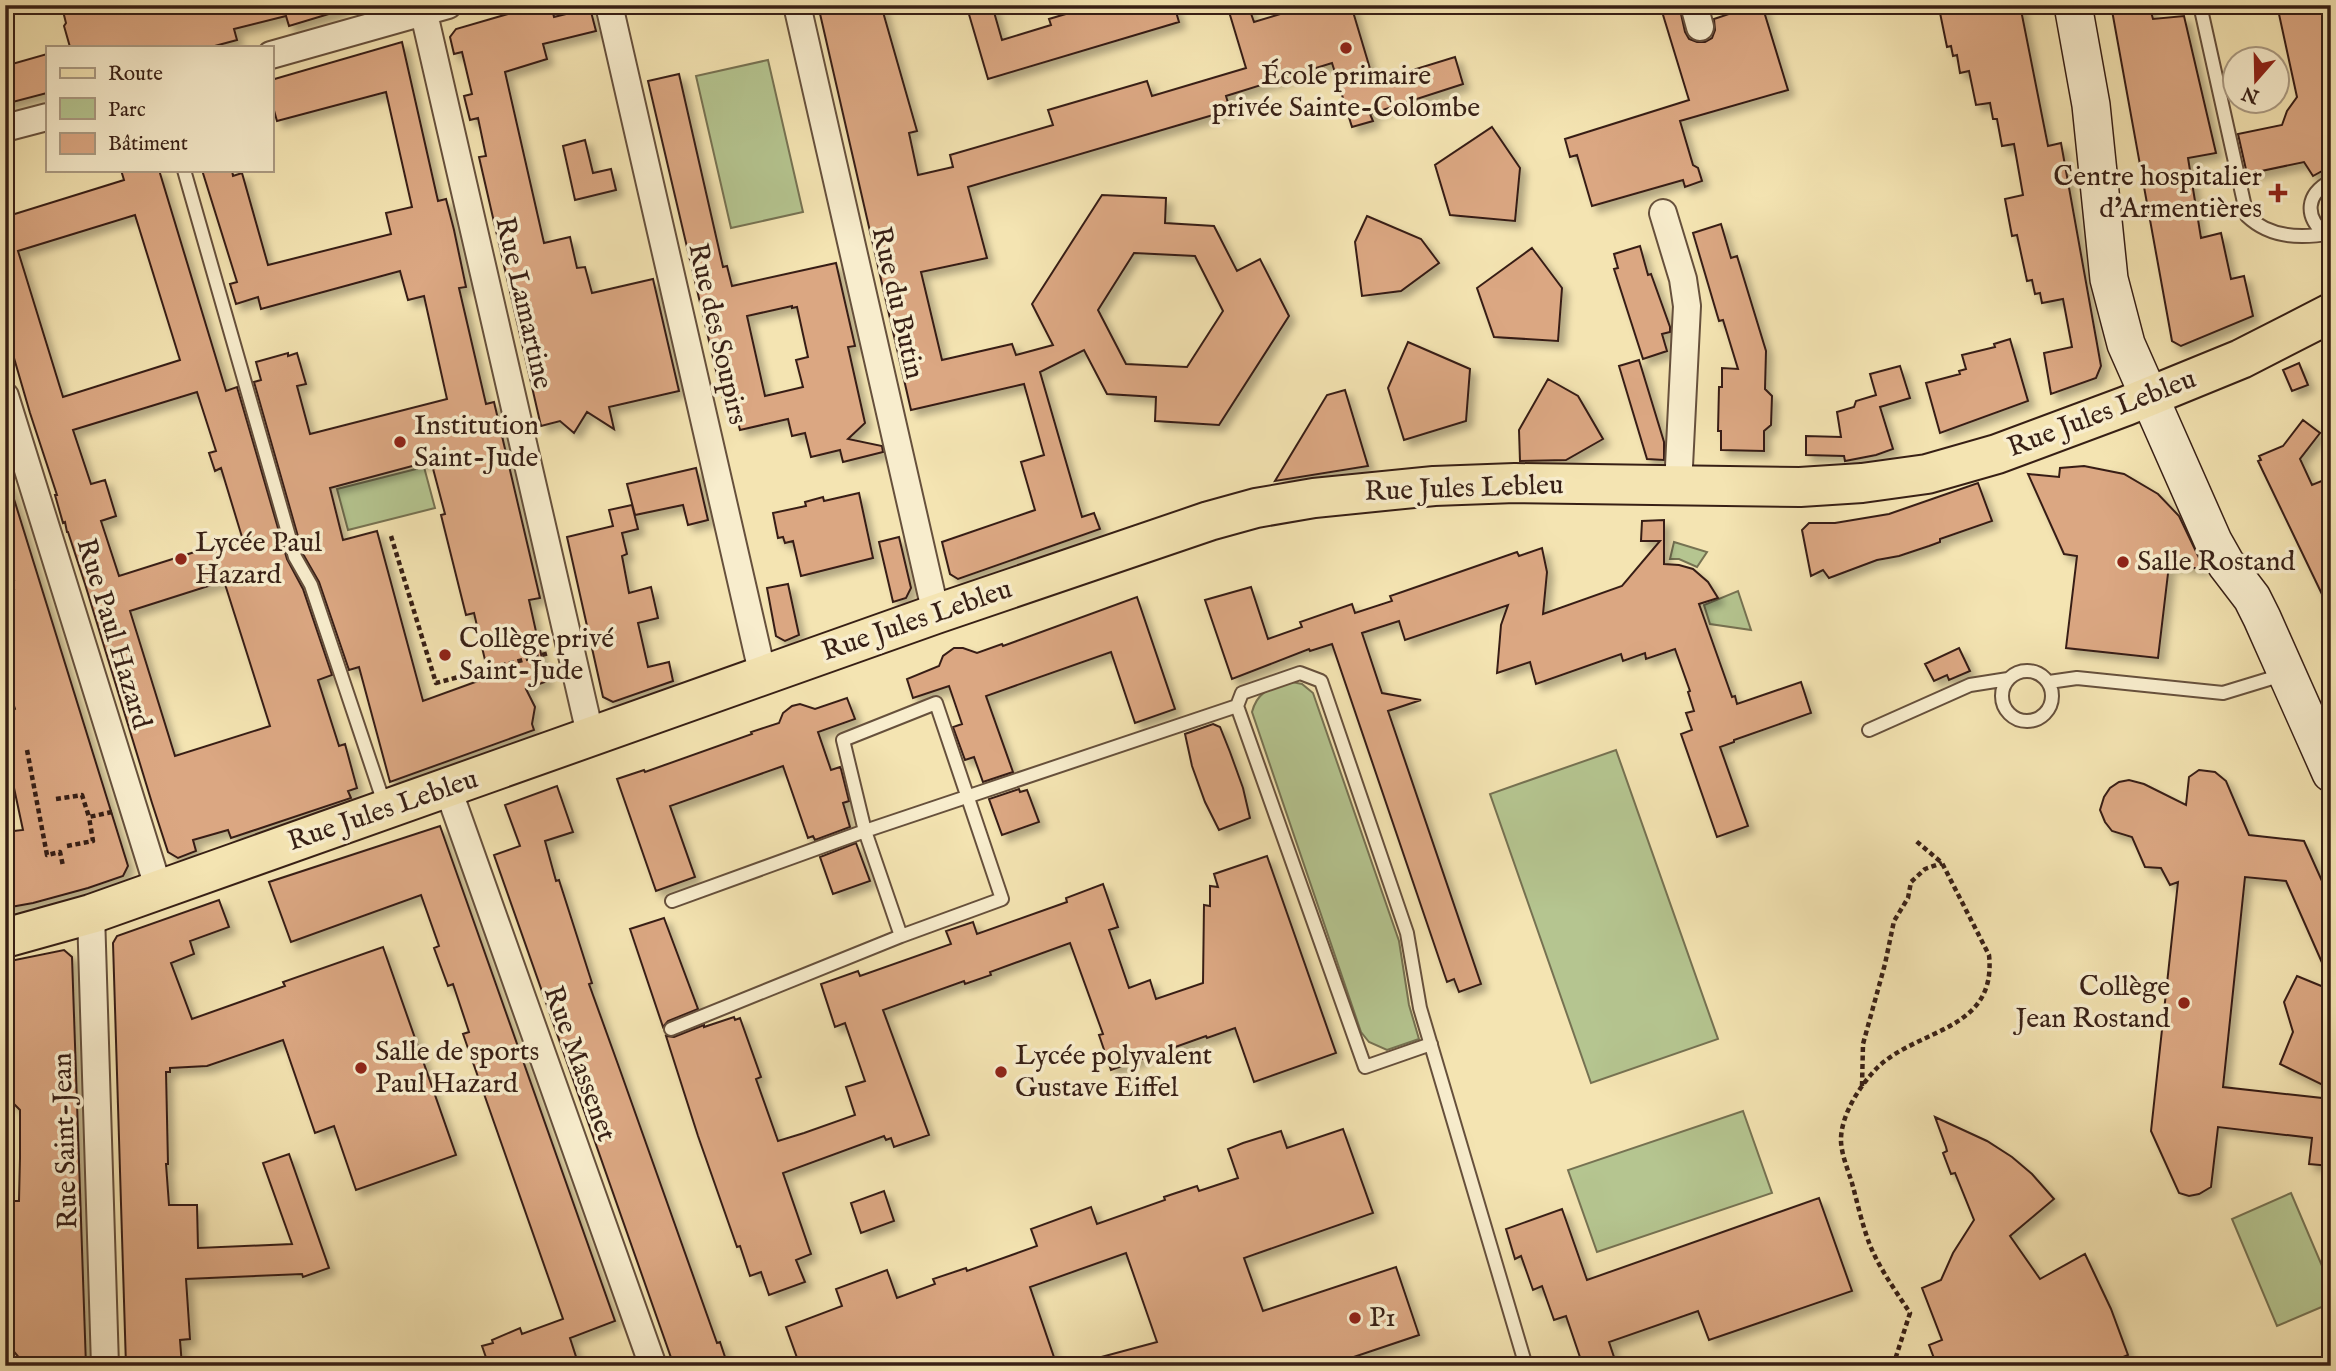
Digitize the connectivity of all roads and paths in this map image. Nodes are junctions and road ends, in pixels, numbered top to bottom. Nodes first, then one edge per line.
1 (610, 5) edge
2 (797, 5) edge
3 (1019, 5) edge
4 (1035, 5) edge
5 (2073, 5) edge
6 (2200, 5) edge
7 (431, 8) edge
8 (273, 53) edge
9 (46, 117) edge
10 (5, 128) edge
11 (185, 172) edge
12 (2331, 181) edge
13 (1663, 213) dead end
14 (2328, 234) edge
15 (2331, 313) edge
16 (2154, 384) junction
17 (5, 396) edge
18 (1678, 486) junction
19 (391, 536) dead end
20 (936, 614) junction
21 (570, 647) junction
22 (2287, 673) junction
23 (763, 676) junction
24 (2008, 679) junction
25 (2049, 682) junction
26 (1237, 706) junction
27 (1869, 730) dead end
28 (591, 738) junction
29 (27, 750) dead end
30 (2331, 773) edge
31 (447, 789) junction
32 (968, 796) junction
33 (56, 799) dead end
34 (134, 807) junction
35 (387, 810) junction
36 (89, 817) junction
37 (865, 831) junction
38 (1916, 841) dead end
39 (67, 846) dead end
40 (1942, 863) junction
41 (63, 866) dead end
42 (159, 890) junction
43 (672, 901) dead end
44 (91, 914) junction
45 (901, 936) junction
46 (5, 938) edge
47 (671, 1029) dead end
48 (1431, 1044) junction
49 (1862, 1087) junction
50 (646, 1364) edge
51 (105, 1366) edge
52 (1526, 1366) edge
53 (1893, 1366) edge

1 - 23 street, Rue des Soupirs
2 - 20 street, Rue du Butin
3 - 4 path
5 - 16 street
6 - 14 lane
7 - 8 street
7 - 21 street, Rue Lamartine
9 - 10 street
11 - 35 lane
12 - 14 lane
13 - 18 street
15 - 16 main road, Rue Jules Lebleu
16 - 18 main road, Rue Jules Lebleu
16 - 22 street
17 - 34 street, Rue Paul Hazard
18 - 20 main road, Rue Jules Lebleu
19 - 21 path
20 - 23 main road, Rue Jules Lebleu
21 - 28 street, Rue Lamartine
22 - 25 lane
22 - 30 street
23 - 28 main road, Rue Jules Lebleu
24 - 25 lane
24 - 25 lane
24 - 27 lane
26 - 32 lane
26 - 48 lane
26 - 48 lane
28 - 31 main road, Rue Jules Lebleu
29 - 41 path
31 - 35 main road, Rue Jules Lebleu
31 - 50 street, Rue Massenet
32 - 37 lane
32 - 37 lane
32 - 45 lane
33 - 36 path
34 - 36 path
34 - 42 street, Rue Paul Hazard
35 - 42 main road, Rue Jules Lebleu
36 - 39 path
37 - 43 lane
37 - 45 lane
38 - 40 path
40 - 49 path
40 - 49 path
42 - 44 main road, Rue Jules Lebleu
44 - 46 main road, Rue Jules Lebleu
44 - 51 street, Rue Saint-Jean
45 - 47 lane
48 - 52 lane
49 - 53 path

